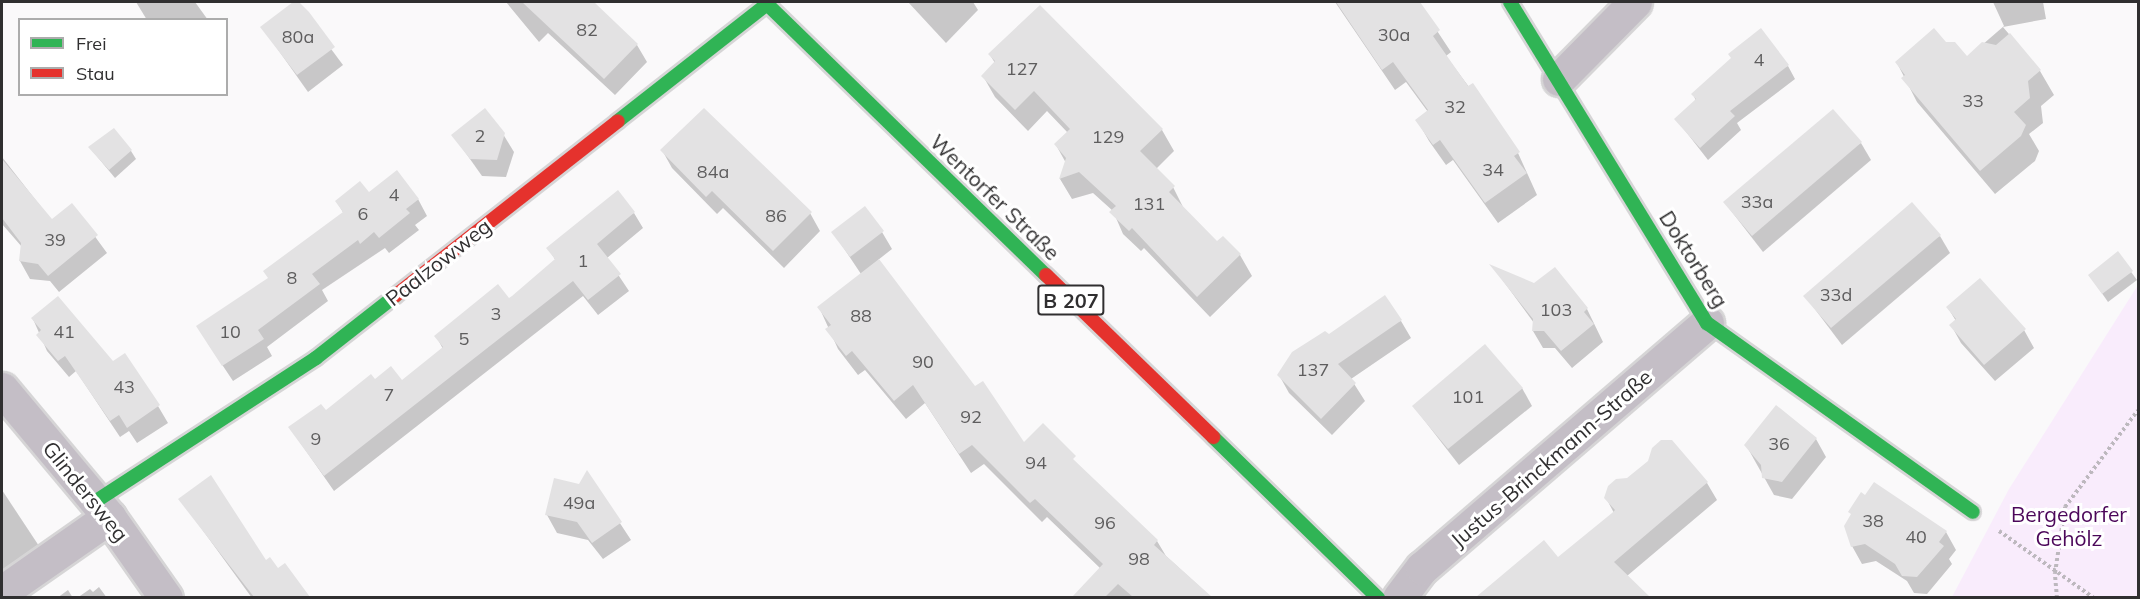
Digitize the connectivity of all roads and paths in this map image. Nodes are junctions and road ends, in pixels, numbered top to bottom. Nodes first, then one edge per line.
1 (1510, 2) edge
2 (1635, 2) edge
3 (766, 3) edge
4 (1559, 79) junction
5 (1707, 322) junction
6 (2, 389) edge
7 (2139, 410) edge
8 (103, 509) junction
9 (1973, 512) joint
10 (2055, 573) junction
11 (2, 592) edge
12 (166, 597) edge
13 (1378, 597) edge
14 (1399, 597) edge
15 (2056, 597) edge
16 (2094, 597) edge

1 - 4 street, Doktorberg
2 - 4 street
3 - 8 street, Paalzowweg
3 - 13 street, Wentorfer Straße / B 207
4 - 5 street, Doktorberg
5 - 9 street, Doktorberg
5 - 14 street, Justus-Brinckmann-Straße
6 - 8 street, Glindersweg
7 - 10 path
8 - 11 street, Paalzowweg
8 - 12 street, Glindersweg
9 - 10 path
10 - 15 path
10 - 16 path

